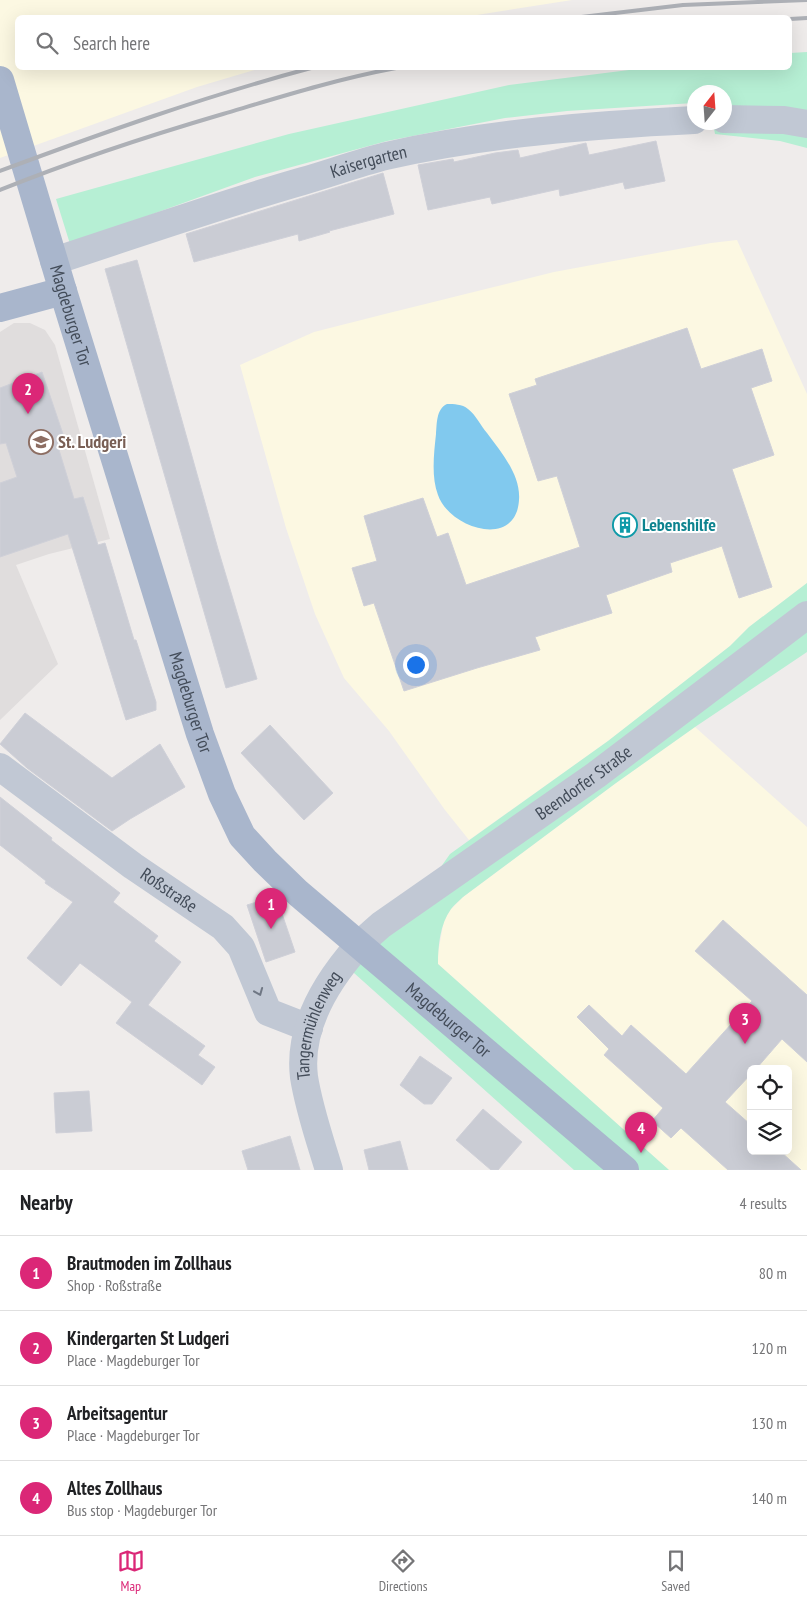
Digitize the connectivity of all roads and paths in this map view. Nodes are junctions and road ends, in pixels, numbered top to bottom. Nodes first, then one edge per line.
1 (0, 80) edge
2 (732, 119) edge
3 (687, 120) edge
4 (807, 124) edge
5 (54, 261) junction
6 (63, 291) junction
7 (0, 308) edge
8 (807, 615) edge
9 (0, 767) edge
10 (359, 945) junction
11 (308, 1028) junction
12 (329, 1170) edge
13 (625, 1170) edge

1 - 5 main road, Magdeburger Tor
2 - 4 street
3 - 5 street, Kaisergarten
5 - 6 main road, Magdeburger Tor
6 - 7 main road
6 - 10 main road, Magdeburger Tor
8 - 10 street, Beendorfer Straße
9 -> 11 street, Roßstraße
10 - 11 street, Tangermühlenweg
10 - 13 main road, Magdeburger Tor
11 - 12 street, Tangermühlenweg

